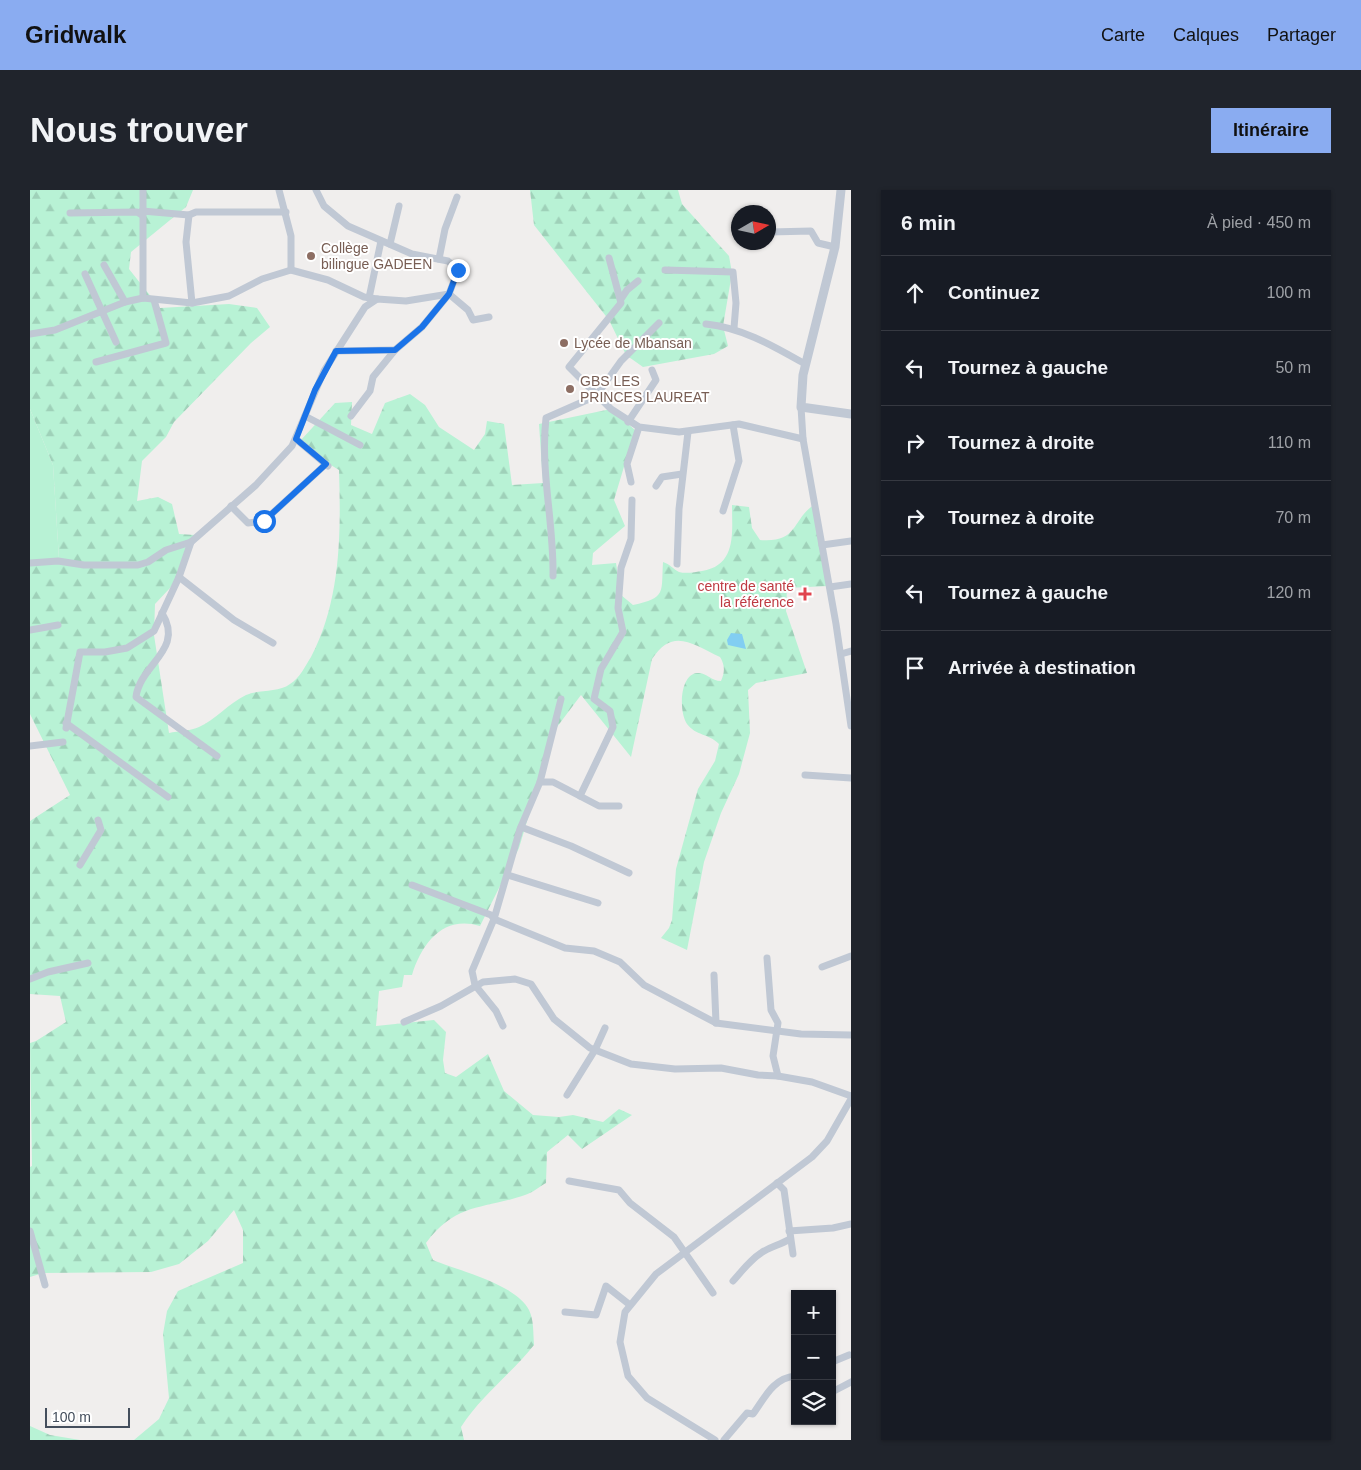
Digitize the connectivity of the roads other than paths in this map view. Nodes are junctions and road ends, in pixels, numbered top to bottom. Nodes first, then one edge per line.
1 (143, 190) edge
2 (279, 190) edge
3 (316, 190) edge
4 (841, 190) edge
5 (457, 197) dead end
6 (399, 206) dead end
7 (286, 212) junction
8 (70, 213) dead end
9 (142, 213) junction
10 (189, 215) junction
11 (776, 232) edge
12 (381, 241) junction
13 (390, 244) junction
14 (835, 247) junction
15 (609, 258) dead end
16 (439, 259) junction
17 (104, 265) dead end
18 (290, 270) junction
19 (664, 270) dead end
20 (85, 274) dead end
21 (638, 281) dead end
22 (449, 294) junction
23 (143, 298) junction
24 (373, 298) junction
25 (621, 299) junction
26 (154, 300) junction
27 (125, 302) junction
28 (192, 303) junction
29 (103, 310) junction
30 (489, 317) dead end
31 (658, 324) dead end
32 (706, 324) dead end
33 (734, 328) junction
34 (30, 334) edge
35 (116, 342) dead end
36 (395, 350) junction
37 (336, 351) junction
38 (96, 362) dead end
39 (805, 364) junction
40 (652, 370) dead end
41 (596, 396) junction
42 (801, 407) junction
43 (851, 414) edge
44 (305, 416) junction
45 (350, 416) dead end
46 (628, 422) junction
47 (733, 424) junction
48 (639, 427) junction
49 (688, 432) junction
50 (296, 439) junction
51 (803, 439) junction
52 (360, 445) dead end
53 (682, 474) junction
54 (631, 482) dead end
55 (656, 486) dead end
56 (632, 500) dead end
57 (230, 506) junction
58 (723, 511) dead end
59 (851, 541) edge
60 (191, 542) junction
61 (822, 545) junction
62 (30, 563) edge
63 (677, 564) dead end
64 (554, 576) dead end
65 (179, 577) junction
66 (851, 584) edge
67 (830, 587) junction
68 (162, 613) junction
69 (58, 626) dead end
70 (30, 630) edge
71 (273, 642) dead end
72 (851, 651) edge
73 (841, 654) junction
74 (561, 699) dead end
75 (851, 726) edge
76 (63, 742) dead end
77 (30, 746) edge
78 (217, 756) dead end
79 (805, 775) dead end
80 (851, 778) edge
81 (540, 782) junction
82 (580, 796) junction
83 (168, 797) dead end
84 (620, 806) dead end
85 (98, 820) dead end
86 (521, 827) junction
87 (80, 865) dead end
88 (629, 873) dead end
89 (508, 875) junction
90 (412, 885) dead end
91 (598, 903) dead end
92 (494, 919) junction
93 (851, 956) edge
94 (767, 958) dead end
95 (88, 963) dead end
96 (822, 967) dead end
97 (714, 975) dead end
98 (30, 979) edge
99 (475, 985) junction
100 (404, 1022) dead end
101 (716, 1023) junction
102 (503, 1026) dead end
103 (605, 1028) dead end
104 (778, 1030) junction
105 (851, 1035) edge
106 (595, 1050) junction
107 (778, 1076) junction
108 (567, 1094) dead end
109 (851, 1097) edge
110 (569, 1181) dead end
111 (777, 1183) junction
112 (851, 1225) edge
113 (30, 1231) edge
114 (789, 1235) junction
115 (685, 1250) junction
116 (793, 1254) dead end
117 (733, 1281) dead end
118 (46, 1285) dead end
119 (713, 1293) dead end
120 (630, 1305) junction
121 (565, 1312) dead end
122 (849, 1355) dead end
123 (836, 1360) edge
124 (791, 1376) edge
125 (851, 1382) edge
126 (836, 1390) edge
127 (715, 1440) edge
128 (724, 1440) edge

1 - 9 street
2 - 7 street
3 - 12 street
4 - 14 street
5 - 16 street
6 - 13 street
7 - 10 street
7 - 18 street
8 - 9 street
9 - 10 street
9 - 23 street
10 - 28 street
11 - 14 street
12 - 13 street
12 - 24 street
13 - 16 street
14 - 39 street
15 - 25 street
16 - 22 street
17 - 27 street
18 - 24 street
18 - 28 street
19 - 33 street
20 - 29 street
21 - 25 street
22 - 24 street
22 - 30 street
22 - 36 street
23 - 26 street
23 - 27 street
24 - 37 street
25 - 41 street
26 - 28 street
26 - 38 street
27 - 29 street
29 - 34 street
29 - 35 street
31 - 41 street
32 - 33 street
33 - 39 street
36 - 37 street
36 - 45 street
37 - 44 street
39 - 42 street
40 - 46 street
41 - 46 street
41 - 64 street
42 - 43 street
42 - 51 street
44 - 50 street
44 - 52 street
46 - 48 street
47 - 49 street
47 - 51 street
47 - 58 street
48 - 49 street
48 - 54 street
49 - 53 street
50 - 57 street
50 - 57 street
51 - 61 street
53 - 55 street
53 - 63 street
56 - 82 street
57 - 60 street
59 - 61 street
60 - 62 street
60 - 65 street
61 - 67 street
65 - 68 street
65 - 71 street
66 - 67 street
67 - 73 street
68 - 78 street
68 - 83 street
69 - 70 street
72 - 73 street
73 - 75 street
74 - 81 street
76 - 77 street
79 - 80 street
81 - 82 street
81 - 86 street
82 - 84 street
85 - 87 street
86 - 88 street
86 - 89 street
89 - 91 street
89 - 92 street
90 - 92 street
92 - 99 street
92 - 101 street
93 - 96 street
94 - 104 street
95 - 98 street
97 - 101 street
99 - 100 street
99 - 102 street
99 - 106 street
101 - 104 street
103 - 106 street
104 - 105 street
104 - 107 street
106 - 107 street
106 - 108 street
107 - 109 street
109 - 111 street
110 - 115 street
111 - 114 street
111 - 115 street
112 - 114 street
113 - 118 street
114 - 116 street
114 - 117 street
115 - 119 street
115 - 120 street
120 - 121 street
120 - 127 street
122 - 123 street
124 - 128 street
125 - 126 street

